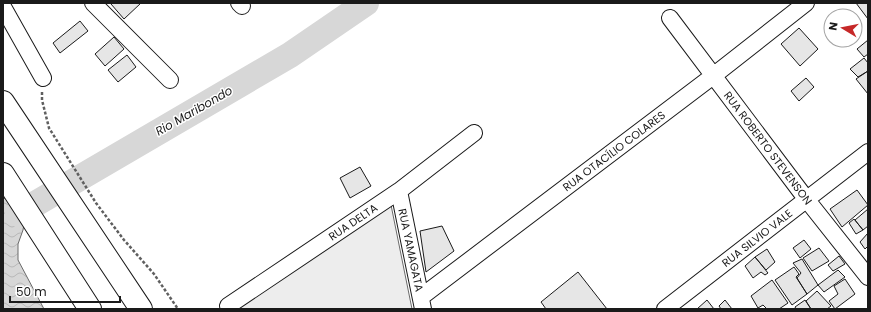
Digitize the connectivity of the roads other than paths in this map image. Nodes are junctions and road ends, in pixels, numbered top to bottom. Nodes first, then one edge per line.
1 (93, 3) edge
2 (806, 3) edge
3 (7, 7) edge
4 (670, 18) dead end
5 (713, 76) junction
6 (43, 78) road end
7 (170, 80) dead end
8 (3, 102) edge
9 (474, 133) dead end
10 (868, 152) edge
11 (3, 174) edge
12 (399, 191) junction
13 (807, 200) junction
14 (868, 277) edge
15 (422, 303) edge
16 (228, 306) dead end
17 (90, 309) edge
18 (141, 309) edge
19 (665, 309) edge

1 - 7 street
2 - 5 street, RUA OTACÍLIO COLARES
3 - 6 street
4 - 5 street, RUA ROBERTO STEVENSON
5 - 13 street, RUA ROBERTO STEVENSON
5 - 15 street, RUA OTACÍLIO COLARES
8 - 18 highway
9 - 12 street, RUA DELTA
10 - 13 street, RUA SILVIO VALE
11 - 17 highway
12 - 15 street, RUA YAMAGATA
12 - 16 street, RUA DELTA
13 - 14 street, RUA ROBERTO STEVENSON
13 - 19 street, RUA SILVIO VALE

